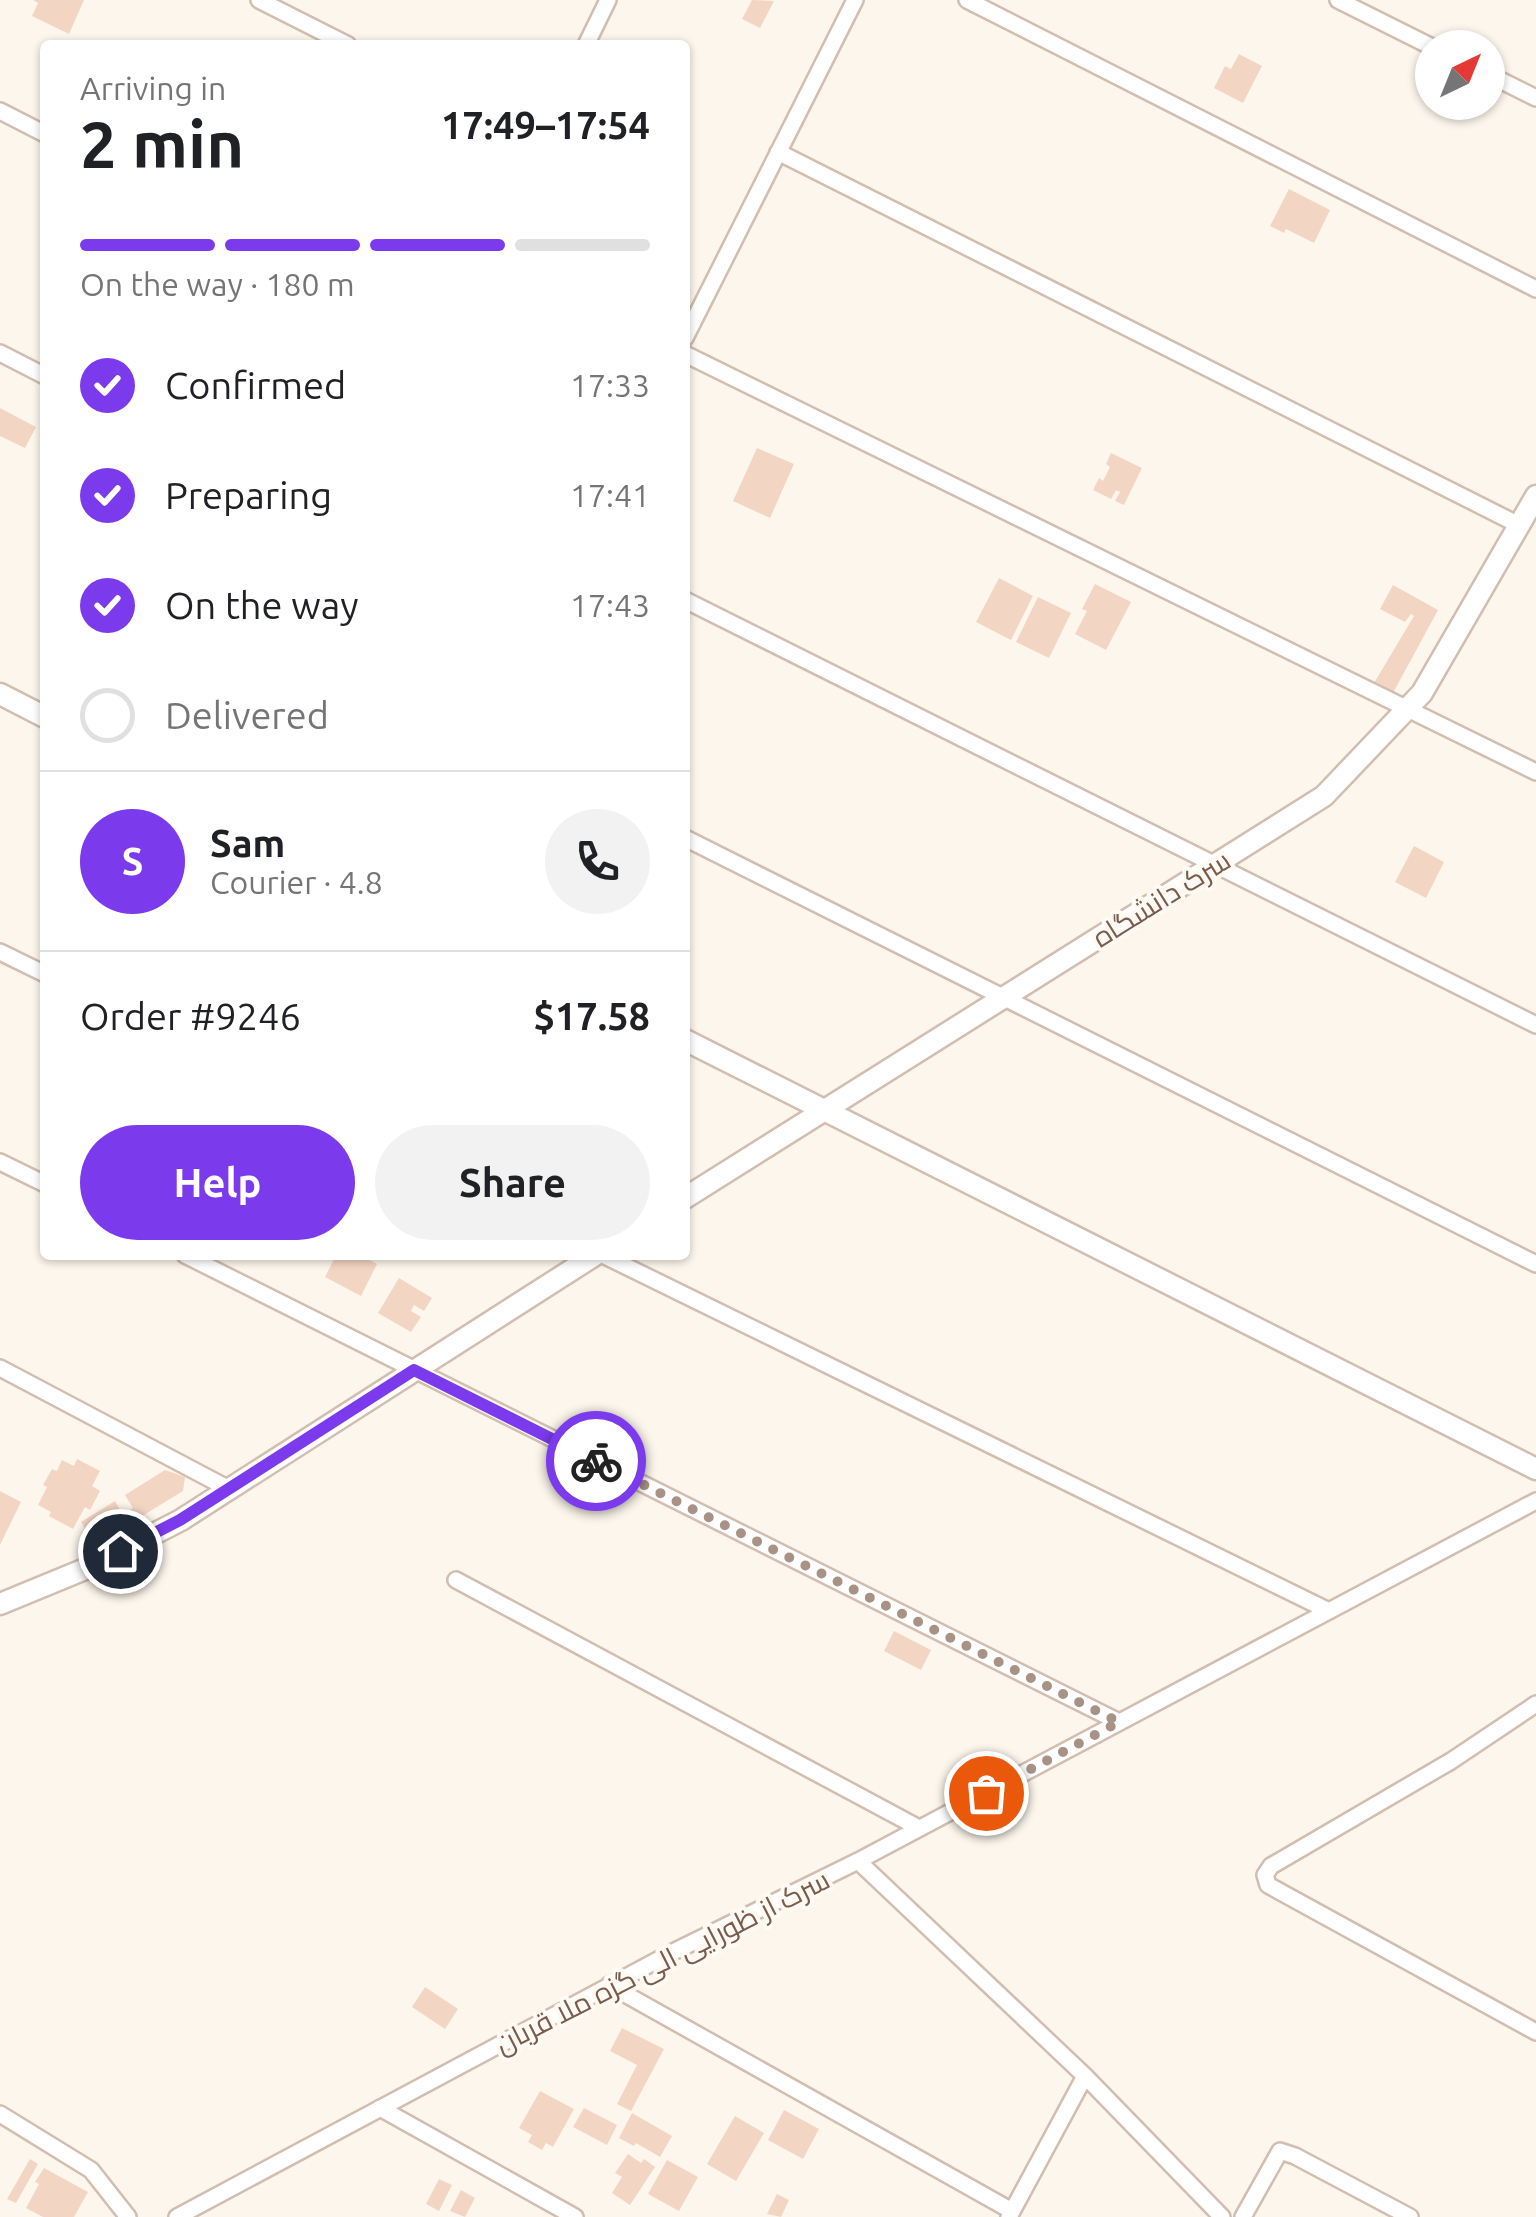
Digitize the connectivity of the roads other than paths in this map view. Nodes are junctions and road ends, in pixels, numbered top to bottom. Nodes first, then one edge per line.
1 (259, 0) edge
2 (608, 0) edge
3 (855, 0) edge
4 (967, 0) edge
5 (1338, 0) edge
6 (1415, 38) edge
7 (338, 40) edge
8 (588, 40) edge
9 (1505, 82) edge
10 (1536, 98) edge
11 (0, 111) edge
12 (40, 131) edge
13 (778, 152) junction
14 (1536, 289) edge
15 (690, 328) edge
16 (0, 353) edge
17 (690, 356) edge
18 (40, 373) edge
19 (1536, 496) edge
20 (1519, 525) junction
21 (690, 603) edge
22 (0, 694) edge
23 (1407, 709) junction
24 (40, 714) edge
25 (1536, 772) edge
26 (690, 841) edge
27 (1214, 865) junction
28 (0, 952) edge
29 (40, 972) edge
30 (1002, 998) junction
31 (1536, 1025) edge
32 (690, 1043) edge
33 (823, 1110) junction
34 (0, 1162) edge
35 (40, 1182) edge
36 (690, 1195) edge
37 (195, 1260) edge
38 (587, 1260) edge
39 (613, 1260) edge
40 (1536, 1264) edge
41 (0, 1368) edge
42 (414, 1370) junction
43 (1536, 1469) edge
44 (229, 1489) junction
45 (1536, 1501) edge
46 (456, 1580) dead end
47 (0, 1604) edge
48 (1329, 1611) junction
49 (1536, 1704) edge
50 (1119, 1722) junction
51 (919, 1828) junction
52 (858, 1861) junction
53 (610, 1985) junction
54 (1536, 2032) edge
55 (1085, 2076) junction
56 (380, 2108) junction
57 (0, 2114) edge
58 (1010, 2214) edge
59 (128, 2217) edge
60 (176, 2217) edge
61 (576, 2217) edge
62 (1222, 2217) edge
63 (1244, 2217) edge
64 (1410, 2217) edge

1 - 7 street
2 - 8 street
3 - 13 street
4 - 14 street
5 - 6 street
9 - 10 street
11 - 12 street
13 - 15 street
13 - 20 street
16 - 18 street
17 - 23 street
19 - 20 street, سرک دانشگاه
20 - 23 street, سرک دانشگاه
21 - 27 street
22 - 24 street
23 - 25 street
23 - 27 street, سرک دانشگاه
26 - 30 street
27 - 30 street, سرک دانشگاه
27 - 31 street
28 - 29 street
30 - 33 street, سرک دانشگاه
30 - 40 street
32 - 33 street
33 - 36 street, سرک دانشگاه
33 - 43 street
34 - 35 street
37 - 42 street
38 - 42 street
39 - 48 street
41 - 44 street
42 - 44 street
42 - 50 street
44 - 47 street
45 - 48 street
46 - 51 street
48 - 50 street
49 - 54 street
50 - 51 street
51 - 52 street
52 - 53 street, سرک از ظورایی الی گزه ملا قربان
52 - 55 street, سرک از ظورایی الی گزه ملا قربان
53 - 56 street, سرک از ظورایی الی گزه ملا قربان
53 - 58 street
55 - 58 street
55 - 62 street, سرک از ظورایی الی گزه ملا قربان
56 - 60 street, سرک از ظورایی الی گزه ملا قربان
56 - 61 street
57 - 59 street
63 - 64 street

